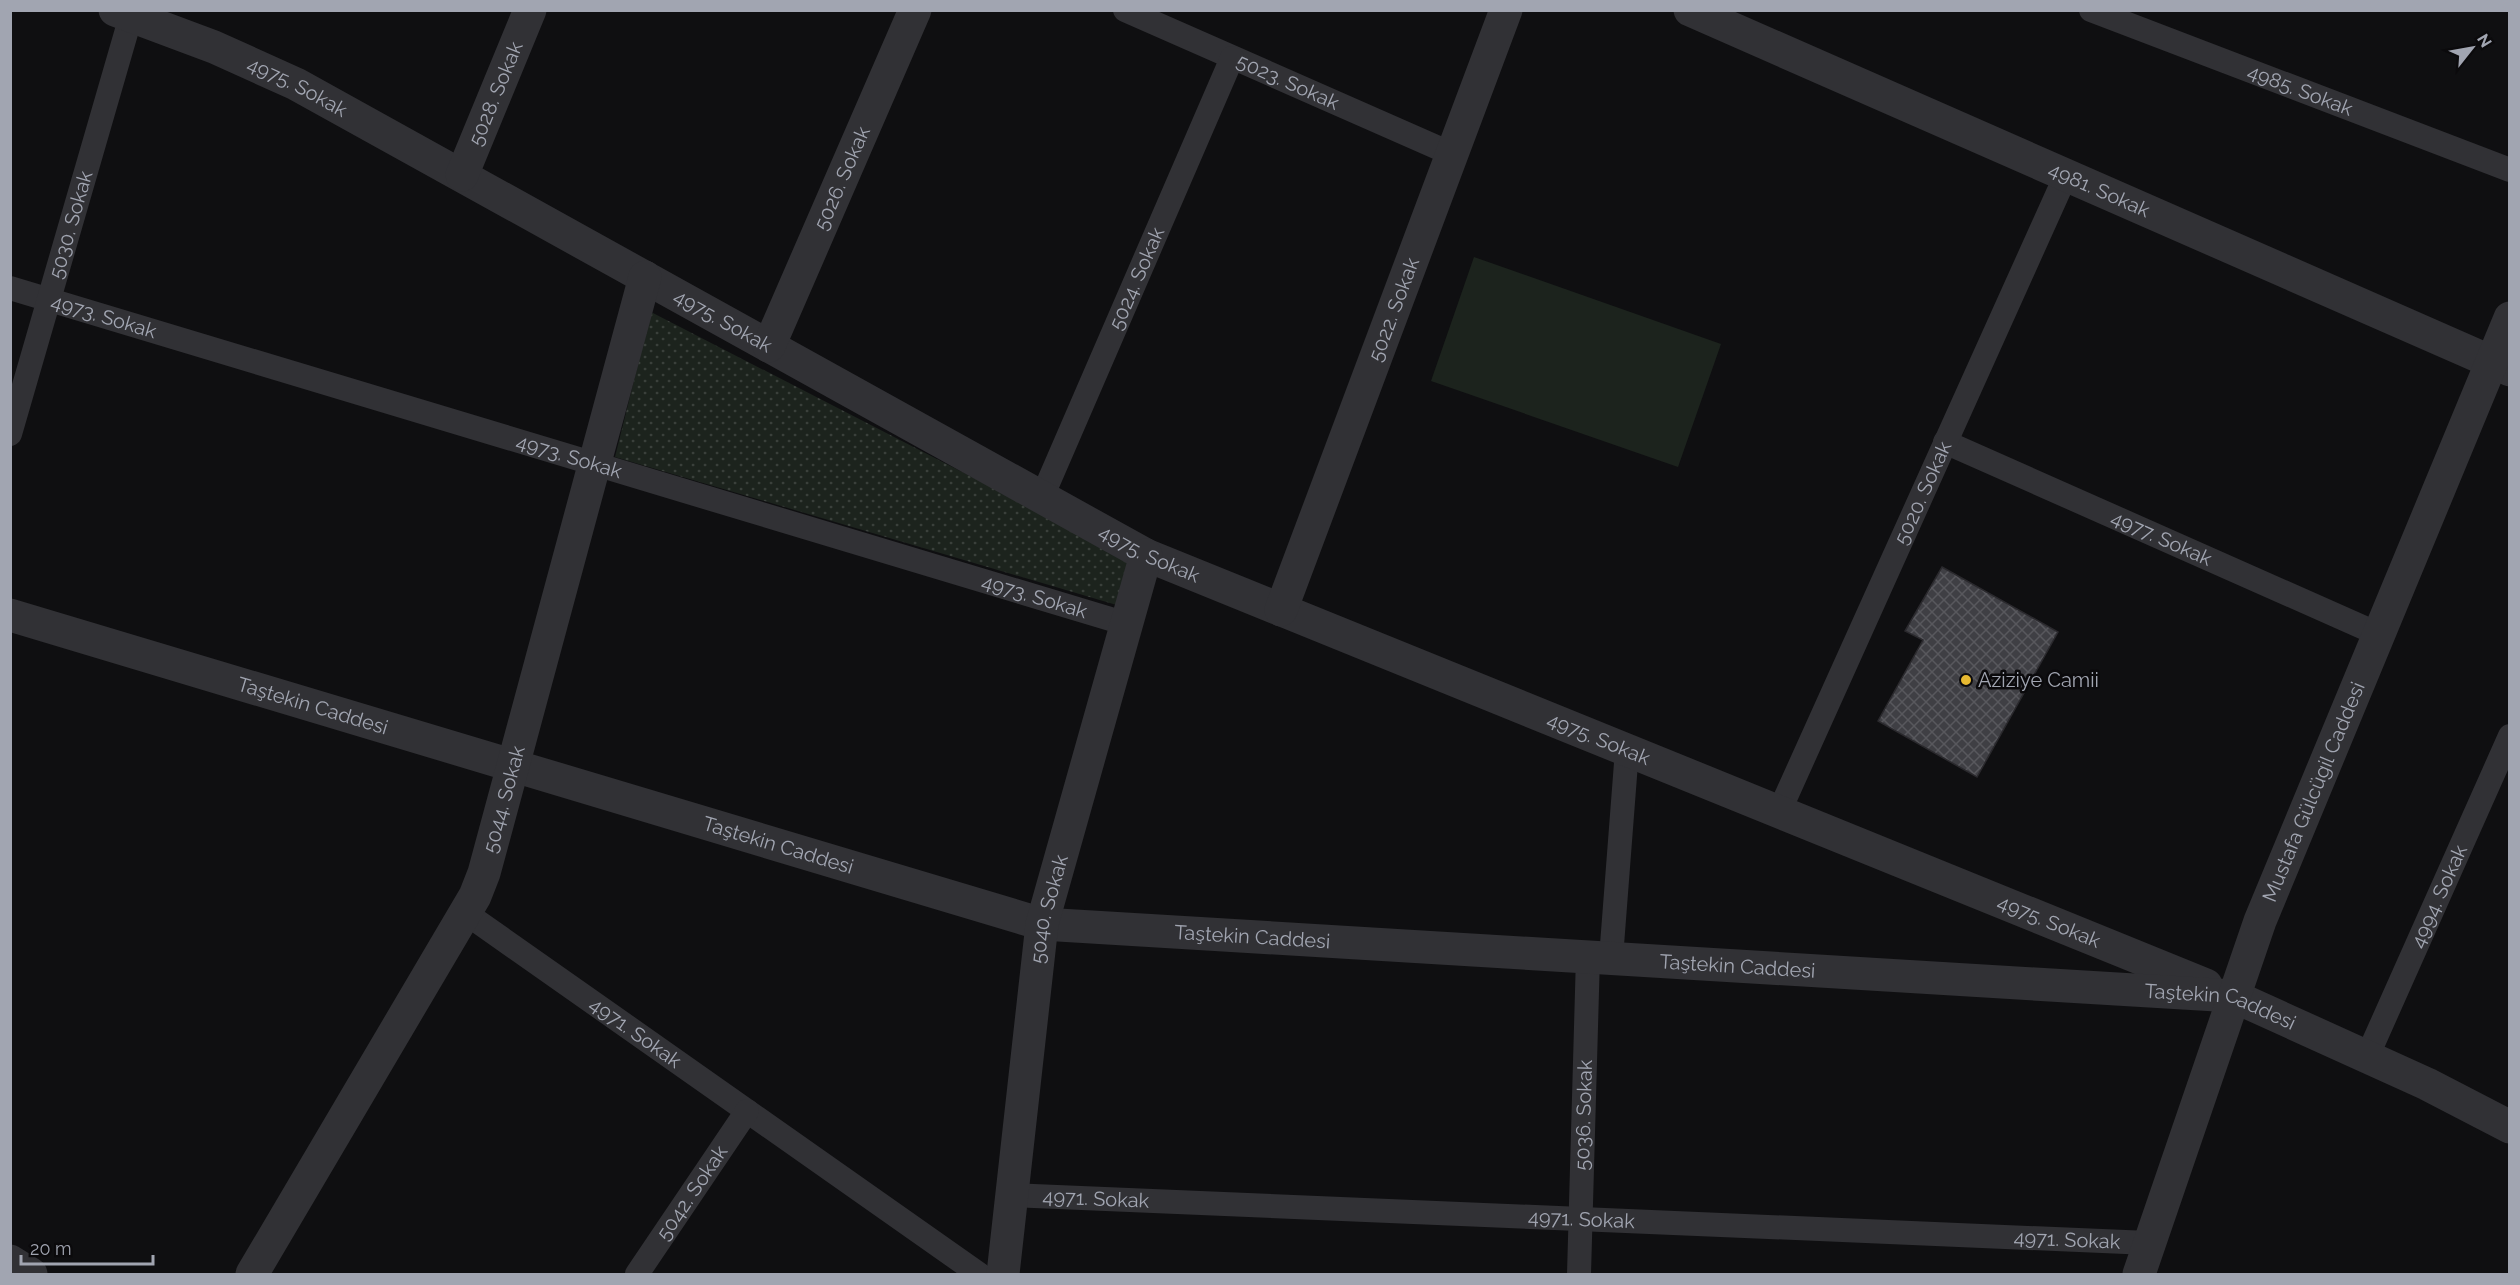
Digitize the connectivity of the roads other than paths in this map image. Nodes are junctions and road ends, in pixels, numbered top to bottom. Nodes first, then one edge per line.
1 (530, 10) edge
2 (915, 10) edge
3 (1125, 10) edge
4 (1506, 10) edge
5 (1690, 10) edge
6 (2091, 10) edge
7 (137, 15) edge
8 (1232, 58) junction
9 (1452, 154) junction
10 (2510, 170) edge
11 (462, 175) junction
12 (2066, 175) junction
13 (645, 277) junction
14 (10, 288) edge
15 (49, 300) junction
16 (2510, 318) edge
17 (769, 346) junction
18 (2500, 365) edge
19 (10, 434) edge
20 (1945, 442) junction
21 (594, 464) junction
22 (1042, 497) junction
23 (1146, 555) junction
24 (1281, 610) junction
25 (10, 615) edge
26 (1127, 624) junction
27 (2378, 634) junction
28 (2510, 736) edge
29 (1627, 750) junction
30 (513, 767) junction
31 (1779, 812) junction
32 (467, 914) junction
33 (1042, 924) junction
34 (1600, 957) junction
35 (2233, 996) junction
36 (2367, 1057) junction
37 (747, 1111) junction
38 (2510, 1127) edge
39 (1012, 1195) junction
40 (1581, 1219) junction
41 (2149, 1243) junction
42 (10, 1261) edge
43 (31, 1275) edge
44 (252, 1275) edge
45 (637, 1275) edge
46 (979, 1275) edge
47 (1003, 1275) edge
48 (1579, 1275) edge
49 (2139, 1275) edge

1 - 11 street, 5028. Sokak
2 - 17 street, 5026. Sokak
3 - 8 lane, 5023. Sokak
4 - 9 street, 5022. Sokak
5 - 12 street, 4981. Sokak
6 - 10 lane, 4985. Sokak
7 - 11 street, 4975. Sokak
7 - 15 lane, 5030. Sokak
8 - 9 lane, 5023. Sokak
8 - 22 lane, 5024. Sokak
9 - 24 street, 5022. Sokak
11 - 13 street, 4975. Sokak
12 - 18 street, 4981. Sokak
12 - 20 lane, 5020. Sokak
13 - 17 street, 4975. Sokak
13 - 21 street, 5044. Sokak
14 - 15 lane, 4973. Sokak
15 - 19 lane, 5030. Sokak
15 - 21 lane, 4973. Sokak
16 - 18 street, Mustafa Gülcügil Caddesi
17 - 22 street, 4975. Sokak
18 - 27 street, Mustafa Gülcügil Caddesi
20 - 27 lane, 4977. Sokak
20 - 31 lane, 5020. Sokak
21 - 26 lane, 4973. Sokak
21 - 30 street, 5044. Sokak
22 - 23 street, 4975. Sokak
23 - 24 street, 4975. Sokak
23 - 26 street, 5040. Sokak
24 - 29 street, 4975. Sokak
25 - 30 street, Taştekin Caddesi
26 - 33 street, 5040. Sokak
27 - 35 street, Mustafa Gülcügil Caddesi
28 - 36 lane, 4994. Sokak
29 - 31 street, 4975. Sokak
29 - 34 lane, 5036. Sokak
30 - 32 street, 5044. Sokak
30 - 33 street, Taştekin Caddesi
31 - 35 street, 4975. Sokak
32 - 37 lane, 4971. Sokak
32 - 44 street, 5044. Sokak
33 - 34 street, Taştekin Caddesi
33 - 39 street, 5040. Sokak
34 - 35 street, Taştekin Caddesi
34 - 40 lane, 5036. Sokak
35 - 36 street, Taştekin Caddesi
35 - 41 street, Mustafa Gülcügil Caddesi
36 - 38 street, Taştekin Caddesi
37 - 45 lane, 5042. Sokak
37 - 46 lane, 4971. Sokak
39 - 40 lane, 4971. Sokak
39 - 47 street, 5040. Sokak
40 - 41 lane, 4971. Sokak
40 - 48 lane, 5036. Sokak
41 - 49 street, Mustafa Gülcügil Caddesi
42 - 43 street

